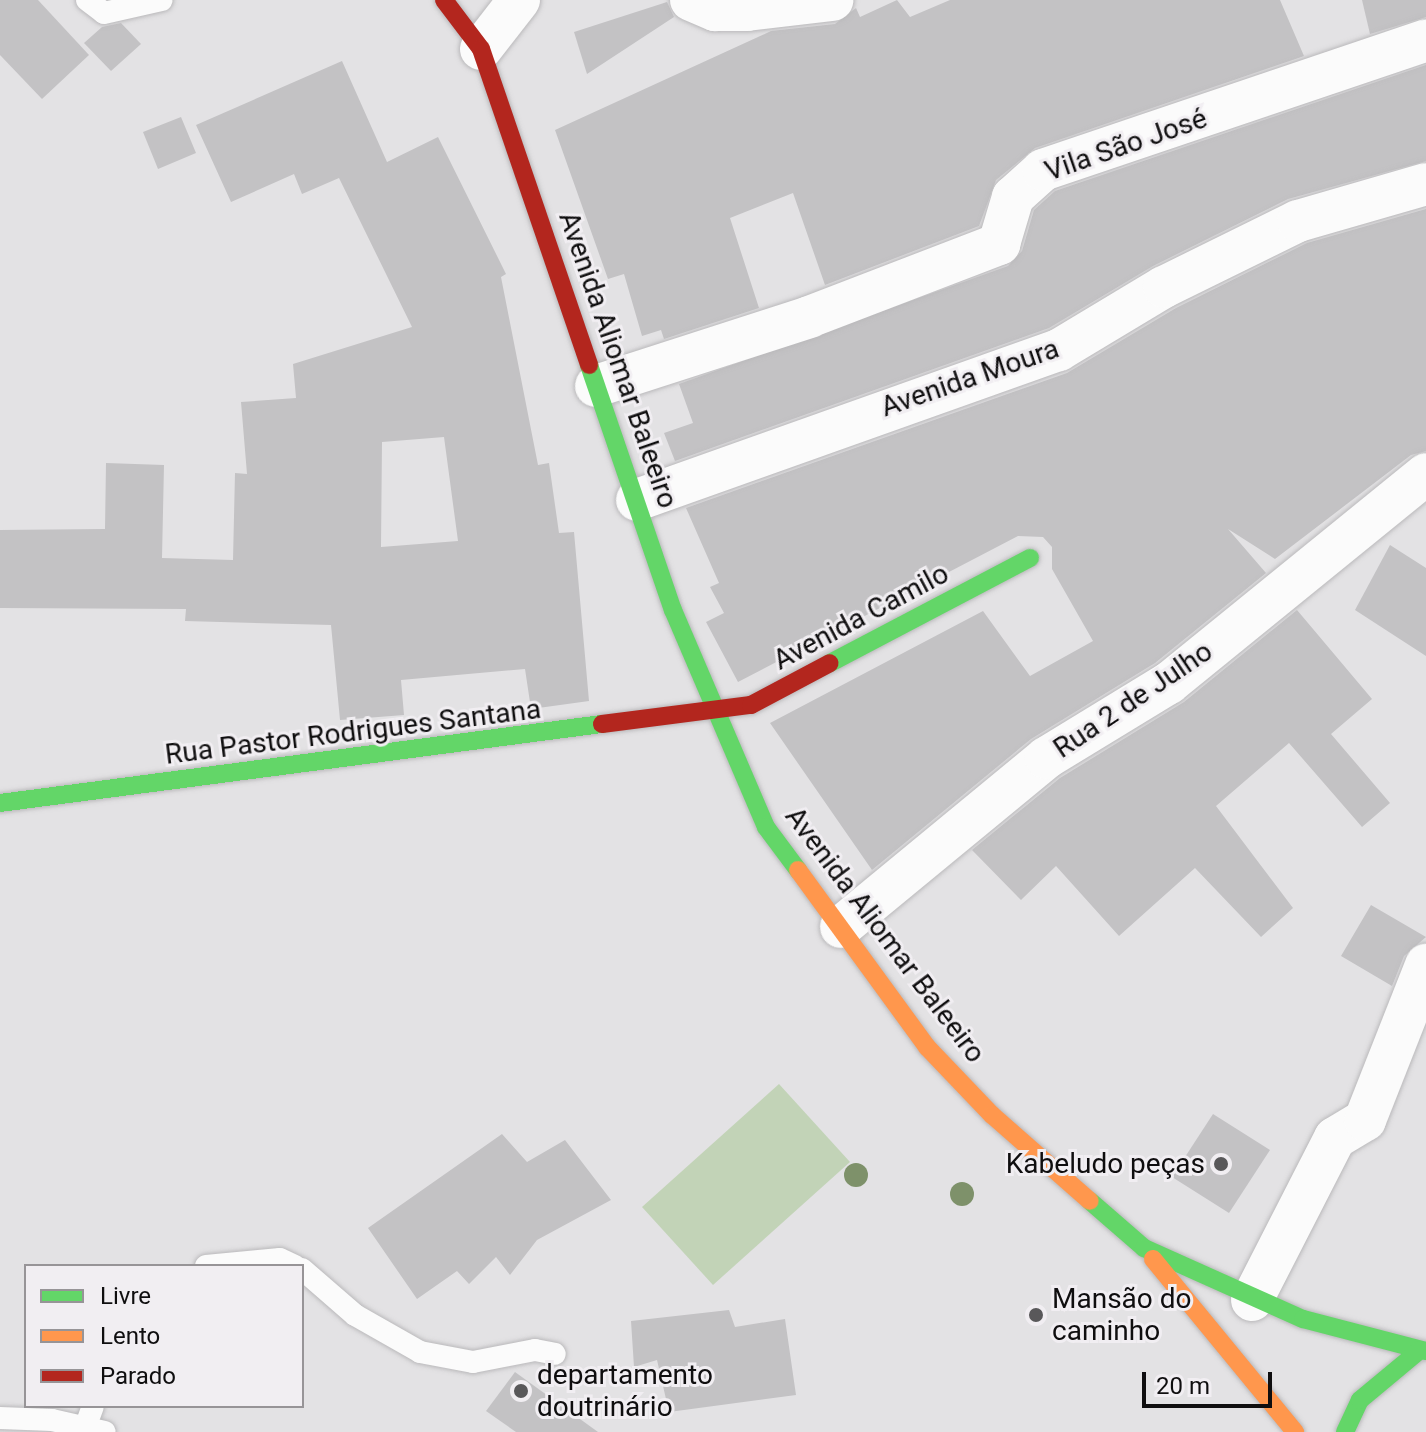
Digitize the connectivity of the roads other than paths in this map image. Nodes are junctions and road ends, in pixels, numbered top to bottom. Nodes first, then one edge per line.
1 (87, 0) edge
2 (162, 0) edge
3 (444, 0) edge
4 (519, 0) edge
5 (691, 0) edge
6 (832, 0) edge
7 (1426, 40) edge
8 (481, 49) junction
9 (1426, 184) edge
10 (596, 386) junction
11 (1426, 474) edge
12 (637, 500) junction
13 (1030, 558) dead end
14 (714, 714) junction
15 (0, 803) edge
16 (841, 927) junction
17 (1426, 965) edge
18 (1144, 1248) junction
19 (227, 1264) edge
20 (291, 1264) edge
21 (304, 1271) edge
22 (1252, 1300) junction
23 (1423, 1350) edge
24 (555, 1354) dead end
25 (0, 1418) edge
26 (94, 1422) edge
27 (1295, 1432) edge
28 (1345, 1432) edge

1 - 2 lane
3 - 8 main road, Avenida Aliomar Baleeiro
4 - 8 street
5 - 6 street
7 - 10 street, Vila São José
8 - 10 main road, Avenida Aliomar Baleeiro
9 - 12 street, Avenida Moura
10 - 12 main road, Avenida Aliomar Baleeiro
11 - 16 street, Rua 2 de Julho
12 - 14 main road, Avenida Aliomar Baleeiro
13 - 14 main road, Avenida Camilo
14 - 15 main road, Rua Pastor Rodrigues Santana
14 - 16 main road, Avenida Aliomar Baleeiro
16 - 18 main road, Avenida Aliomar Baleeiro
17 - 22 street
18 - 22 main road, Avenida Aliomar Baleeiro
18 - 27 main road
19 - 20 lane
21 - 24 lane
22 - 23 main road, Avenida Aliomar Baleeiro
23 - 28 main road
25 - 26 lane

